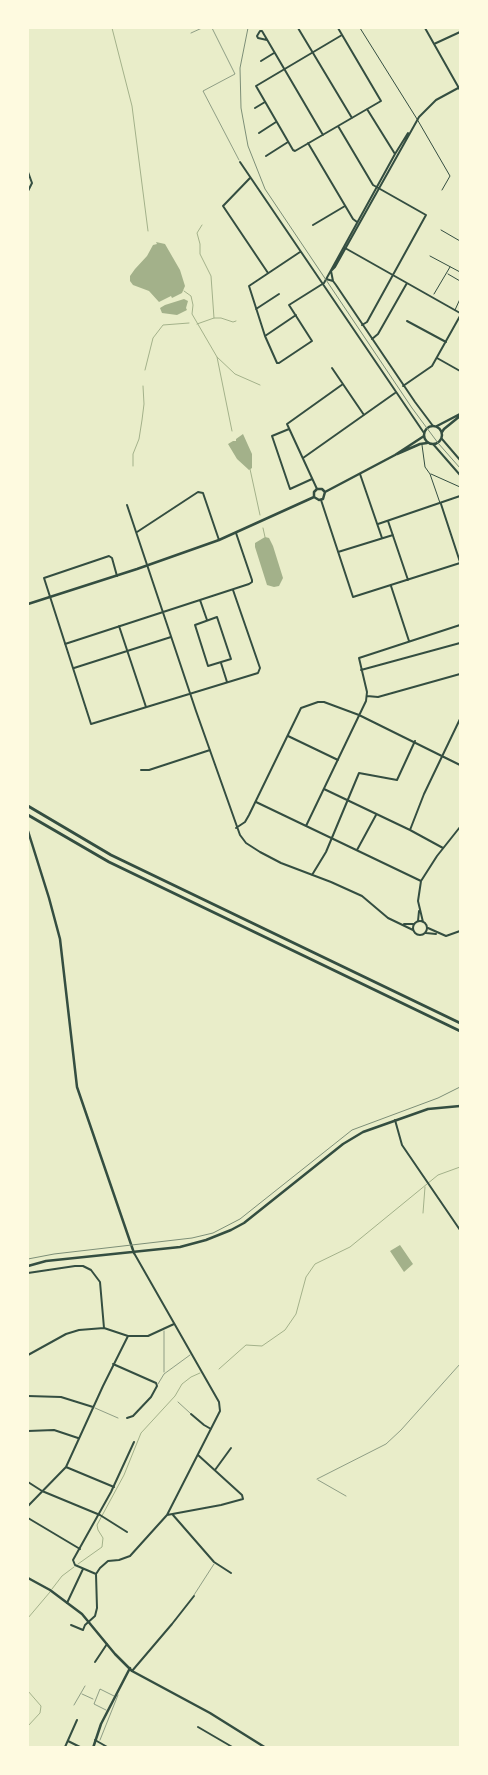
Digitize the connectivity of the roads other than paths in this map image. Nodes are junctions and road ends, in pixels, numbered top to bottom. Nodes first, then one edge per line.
1 (202, 28) edge
2 (212, 28) edge
3 (298, 28) edge
4 (338, 28) edge
5 (360, 28) edge
6 (425, 28) edge
7 (460, 32) edge
8 (191, 33) dead end
9 (342, 35) junction
10 (266, 40) dead end
11 (434, 44) junction
12 (313, 52) junction
13 (274, 53) junction
14 (262, 60) dead end
15 (284, 69) junction
16 (460, 88) edge
17 (265, 102) junction
18 (255, 108) dead end
19 (367, 109) junction
20 (352, 118) junction
21 (417, 119) junction
22 (276, 122) junction
23 (338, 126) junction
24 (259, 133) dead end
25 (323, 135) junction
26 (288, 142) junction
27 (308, 143) junction
28 (396, 155) junction
29 (266, 156) dead end
30 (240, 162) joint
31 (28, 172) edge
32 (250, 178) junction
33 (378, 188) junction
34 (442, 190) dead end
35 (28, 191) edge
36 (345, 206) junction
37 (358, 223) junction
38 (312, 225) dead end
39 (441, 230) dead end
40 (460, 241) edge
41 (344, 248) junction
42 (300, 252) junction
43 (430, 256) dead end
44 (451, 267) junction
45 (331, 271) junction
46 (460, 272) edge
47 (268, 274) junction
48 (447, 274) junction
49 (393, 275) junction
50 (326, 279) junction
51 (460, 281) edge
52 (333, 282) junction
53 (407, 283) junction
54 (324, 284) junction
55 (279, 294) dead end
56 (434, 294) dead end
57 (460, 301) edge
58 (256, 308) junction
59 (454, 310) junction
60 (296, 315) junction
61 (460, 315) edge
62 (407, 321) dead end
63 (362, 324) junction
64 (265, 336) junction
65 (372, 339) junction
66 (446, 342) junction
67 (437, 358) junction
68 (332, 368) dead end
69 (460, 371) edge
70 (343, 384) junction
71 (404, 386) junction
72 (396, 392) junction
73 (364, 414) junction
74 (460, 415) edge
75 (435, 426) junction
76 (289, 429) junction
77 (442, 432) junction
78 (424, 435) junction
79 (442, 439) junction
80 (428, 443) junction
81 (433, 444) junction
82 (422, 445) dead end
83 (395, 455) junction
84 (303, 458) junction
85 (460, 460) edge
86 (360, 474) junction
87 (430, 474) junction
88 (460, 474) edge
89 (312, 479) junction
90 (460, 486) edge
91 (317, 489) junction
92 (325, 492) junction
93 (460, 496) edge
94 (314, 497) junction
95 (321, 500) junction
96 (440, 504) junction
97 (127, 505) dead end
98 (388, 521) junction
99 (378, 524) junction
100 (137, 533) junction
101 (236, 533) junction
102 (392, 534) junction
103 (382, 538) junction
104 (219, 540) junction
105 (338, 552) junction
106 (460, 562) edge
107 (148, 566) junction
108 (117, 576) junction
109 (408, 580) junction
110 (390, 586) junction
111 (233, 590) junction
112 (50, 597) junction
113 (200, 600) junction
114 (28, 604) edge
115 (163, 612) junction
116 (207, 620) junction
117 (460, 625) edge
118 (119, 626) junction
119 (171, 637) junction
120 (409, 642) junction
121 (460, 643) edge
122 (65, 644) junction
123 (128, 651) junction
124 (221, 662) junction
125 (73, 669) junction
126 (361, 670) junction
127 (460, 674) edge
128 (227, 682) junction
129 (190, 693) junction
130 (367, 696) junction
131 (146, 707) junction
132 (359, 715) junction
133 (460, 719) edge
134 (287, 736) junction
135 (415, 741) junction
136 (210, 750) junction
137 (444, 756) junction
138 (338, 760) junction
139 (460, 765) edge
140 (141, 770) dead end
141 (324, 789) junction
142 (347, 801) junction
143 (256, 802) junction
144 (28, 806) edge
145 (376, 814) junction
146 (28, 815) edge
147 (306, 826) junction
148 (460, 827) edge
149 (236, 828) junction
150 (28, 830) edge
151 (410, 830) junction
152 (332, 838) junction
153 (443, 848) junction
154 (357, 850) junction
155 (312, 875) junction
156 (421, 881) junction
157 (419, 909) junction
158 (418, 921) junction
159 (423, 922) junction
160 (401, 924) junction
161 (414, 924) junction
162 (427, 927) junction
163 (413, 930) junction
164 (460, 931) edge
165 (426, 933) junction
166 (439, 934) junction
167 (460, 1023) edge
168 (460, 1031) edge
169 (460, 1106) edge
170 (395, 1120) junction
171 (460, 1230) edge
172 (134, 1252) junction
173 (28, 1266) edge
174 (28, 1273) edge
175 (174, 1324) junction
176 (104, 1328) junction
177 (164, 1329) junction
178 (128, 1336) junction
179 (191, 1354) junction
180 (28, 1355) edge
181 (113, 1364) junction
182 (460, 1364) edge
183 (164, 1374) junction
184 (157, 1386) junction
185 (28, 1396) edge
186 (178, 1402) dead end
187 (93, 1407) junction
188 (191, 1414) joint
189 (118, 1418) dead end
190 (128, 1418) dead end
191 (211, 1429) junction
192 (28, 1431) edge
193 (78, 1438) junction
194 (134, 1442) dead end
195 (231, 1448) dead end
196 (198, 1455) junction
197 (66, 1467) junction
198 (215, 1470) junction
199 (28, 1482) edge
200 (114, 1487) junction
201 (42, 1491) junction
202 (346, 1496) dead end
203 (28, 1506) edge
204 (99, 1514) junction
205 (166, 1515) junction
206 (173, 1515) junction
207 (28, 1518) edge
208 (127, 1532) dead end
209 (80, 1549) junction
210 (215, 1563) junction
211 (82, 1569) junction
212 (96, 1574) junction
213 (231, 1574) dead end
214 (28, 1578) edge
215 (194, 1596) joint
216 (67, 1603) junction
217 (89, 1622) junction
218 (71, 1626) dead end
219 (107, 1644) junction
220 (95, 1662) dead end
221 (131, 1670) junction
222 (85, 1686) dead end
223 (81, 1693) junction
224 (115, 1695) junction
225 (94, 1700) junction
226 (74, 1705) dead end
227 (107, 1711) junction
228 (77, 1720) dead end
229 (198, 1727) dead end
230 (95, 1740) junction
231 (68, 1741) junction
232 (99, 1742) junction
233 (65, 1747) edge
234 (82, 1748) edge
235 (93, 1748) edge
236 (109, 1748) edge
237 (234, 1748) edge
238 (266, 1748) edge

1 - 8 lane
2 - 30 lane
3 - 12 street
4 - 9 street
5 - 21 street
6 - 11 street
7 - 11 street
9 - 12 street
9 - 19 street
10 - 13 street
11 - 16 street
12 - 15 street
12 - 20 street
13 - 14 street
13 - 15 street
15 - 17 street
15 - 25 street
16 - 21 street
17 - 18 street
17 - 22 street
19 - 20 street
19 - 28 street
20 - 23 street
21 - 28 street
21 - 34 street
22 - 24 street
22 - 26 street
23 - 25 street
23 - 33 street
25 - 27 street
26 - 27 street
26 - 29 street
27 - 36 street
28 - 33 street
30 - 32 street
31 - 35 street
32 - 42 street
32 - 47 street
33 - 37 street
33 - 49 street
36 - 37 street
36 - 38 street
37 - 41 street
39 - 40 street
41 - 45 street
41 - 49 street
42 - 47 street
42 - 54 street
43 - 44 street
44 - 46 street
44 - 48 street
45 - 50 street
45 - 52 street
47 - 58 street
48 - 51 street
48 - 56 street
49 - 53 street
49 - 63 street
50 - 52 street
50 - 54 street
52 - 63 street
53 - 59 street
53 - 65 street
54 - 60 street
54 - 72 street
55 - 58 street
57 - 59 street
58 - 64 street
59 - 61 street
60 - 64 street
60 - 64 street
61 - 66 street
62 - 66 street
63 - 65 street
65 - 71 street
66 - 67 street
67 - 69 street
67 - 71 street
68 - 70 street
70 - 73 street
70 - 76 street
71 - 75 street
72 - 73 street
72 - 78 street
73 - 84 street
74 - 75 main road
74 - 77 main road
75 - 77 main road
75 - 78 main road
76 - 84 street
76 - 89 street
77 - 79 main road
78 - 80 main road
78 - 83 main road
79 - 81 main road
79 - 85 street
80 - 81 main road
80 - 83 main road
81 - 88 street
82 - 87 street
83 - 86 main road
84 - 89 street
86 - 92 main road
86 - 99 street
87 - 90 street
87 - 96 street
89 - 91 street
91 - 92 main road
91 - 94 main road
92 - 95 main road
93 - 96 street
94 - 95 main road
94 - 101 main road
95 - 105 street
96 - 98 street
96 - 106 street
97 - 100 street
98 - 99 street
98 - 102 street
99 - 103 street
100 - 104 street
100 - 107 street
101 - 104 main road
101 - 111 street
102 - 103 street
102 - 109 street
103 - 105 street
104 - 107 main road
105 - 110 street
106 - 109 street
107 - 108 main road
107 - 115 street
108 - 112 main road
108 - 112 street
109 - 110 street
110 - 120 street
111 - 113 street
111 - 128 street
112 - 114 main road
112 - 122 street
113 - 115 street
113 - 116 street
115 - 118 street
115 - 119 street
116 - 124 street
116 - 124 street
117 - 120 street
118 - 122 street
118 - 123 street
119 - 123 street
119 - 129 street
120 - 126 street
121 - 126 street
122 - 125 street
123 - 125 street
123 - 131 street
124 - 128 street
125 - 131 street
126 - 130 street
127 - 130 street
128 - 129 street
129 - 131 street
129 - 136 street
130 - 132 street
132 - 134 street
132 - 135 street
132 - 138 street
133 - 137 street
134 - 138 street
134 - 143 street
135 - 137 street
135 - 142 street
136 - 140 street
136 - 149 street
137 - 139 street
137 - 151 street
138 - 141 street
141 - 142 street
141 - 147 street
142 - 145 street
142 - 152 street
143 - 147 street
143 - 149 street
144 - 167 highway
145 - 151 street
145 - 154 street
146 - 168 highway
147 - 152 street
148 - 153 street
149 - 155 street
150 - 172 main road
151 - 153 street
152 - 154 street
152 - 155 street
153 - 156 street
154 - 156 street
155 - 160 street
156 - 157 street
157 - 158 street
157 - 159 street
158 - 159 street
158 - 161 street
159 - 162 street
160 - 161 street
160 - 163 street
161 - 163 street
162 - 165 street
162 - 166 street
163 - 165 street
164 - 166 street
165 - 166 street
169 - 170 main road
170 - 171 street
170 - 172 main road
172 - 173 main road
172 - 175 street
174 - 176 street
175 - 177 street
175 - 179 street
176 - 178 street
176 - 180 street
177 - 178 street
177 - 183 lane
178 - 181 street
179 - 183 lane
179 - 191 street
181 - 184 street
181 - 187 street
182 - 202 lane
183 - 184 lane
184 - 190 street
185 - 187 street
186 - 188 lane
187 - 189 lane
187 - 193 street
188 - 191 street
191 - 196 street
192 - 193 street
193 - 197 street
194 - 200 street
195 - 198 street
196 - 198 street
196 - 205 street
197 - 200 street
197 - 201 street
198 - 206 street
199 - 201 street
200 - 204 street
201 - 203 street
201 - 204 street
204 - 208 street
204 - 209 street
205 - 206 street
205 - 212 street
206 - 210 street
207 - 209 street
209 - 211 street
210 - 213 street
210 - 215 lane
211 - 212 street
211 - 216 street
212 - 217 street
214 - 216 main road
215 - 221 street
216 - 217 main road
217 - 218 street
217 - 219 main road
219 - 220 street
219 - 221 main road
221 - 224 main road
221 - 238 main road
222 - 223 lane
223 - 225 lane
223 - 226 lane
224 - 225 lane
224 - 227 main road
224 - 232 lane
225 - 227 lane
227 - 230 main road
228 - 231 street
229 - 237 street
230 - 232 street
230 - 235 main road
231 - 233 street
231 - 234 street
232 - 236 street

